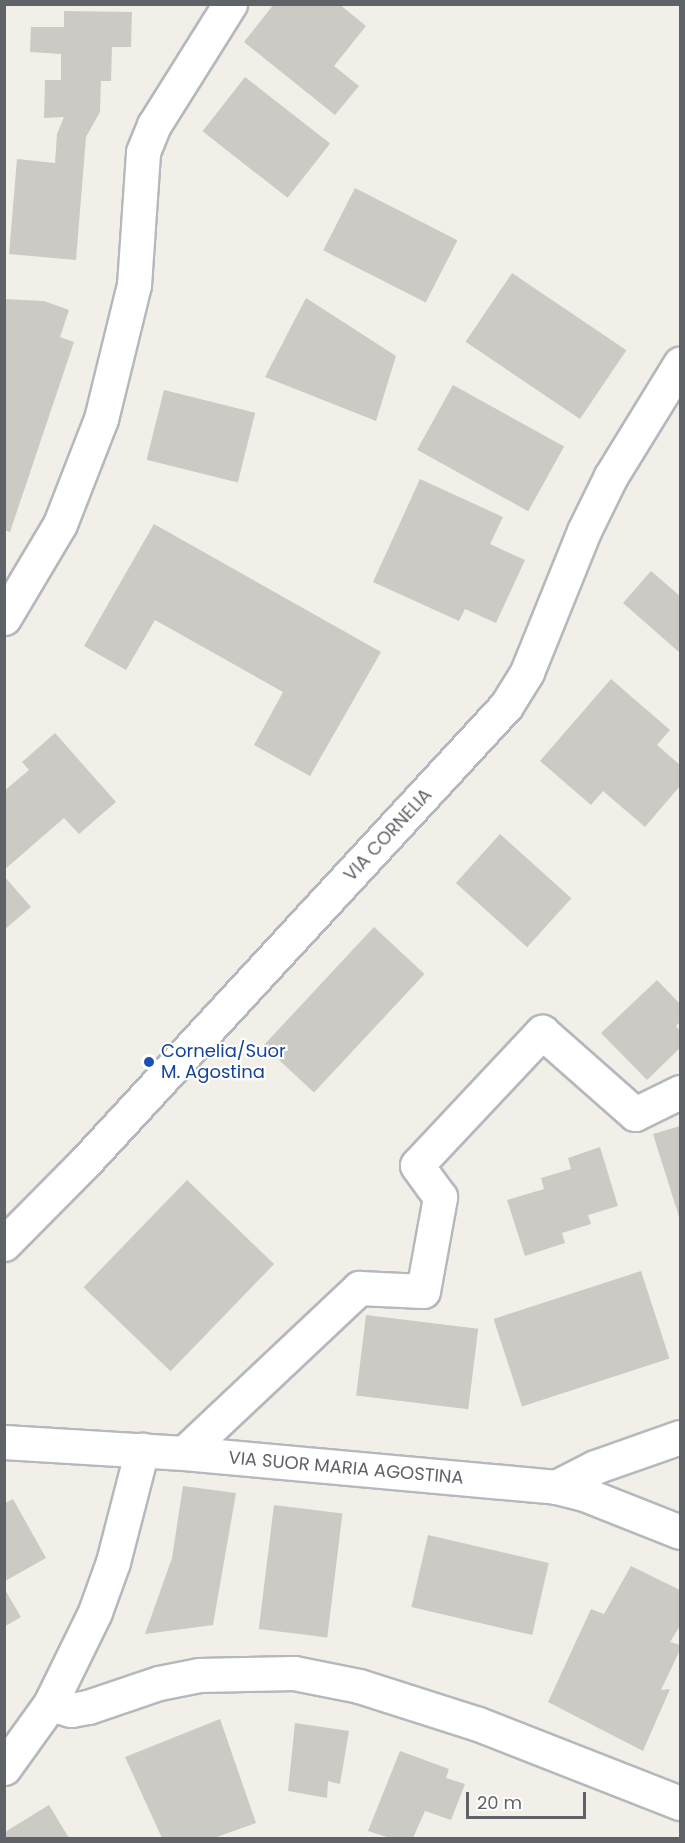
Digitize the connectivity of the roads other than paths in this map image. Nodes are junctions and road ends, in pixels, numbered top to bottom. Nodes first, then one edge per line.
1 (230, 4) edge
2 (681, 364) edge
3 (4, 618) edge
4 (681, 1092) edge
5 (4, 1244) edge
6 (681, 1437) edge
7 (4, 1442) edge
8 (142, 1450) junction
9 (184, 1453) junction
10 (556, 1487) junction
11 (681, 1532) edge
12 (50, 1704) junction
13 (4, 1768) edge
14 (681, 1803) edge

1 - 3 street
2 - 5 street, VIA CORNELIA
4 - 9 street
6 - 10 street
7 - 8 street, VIA SUOR MARIA AGOSTINA
8 - 9 street, VIA SUOR MARIA AGOSTINA
8 - 12 street
9 - 10 street, VIA SUOR MARIA AGOSTINA
10 - 11 street, VIA SUOR MARIA AGOSTINA
12 - 13 street
12 - 14 street

